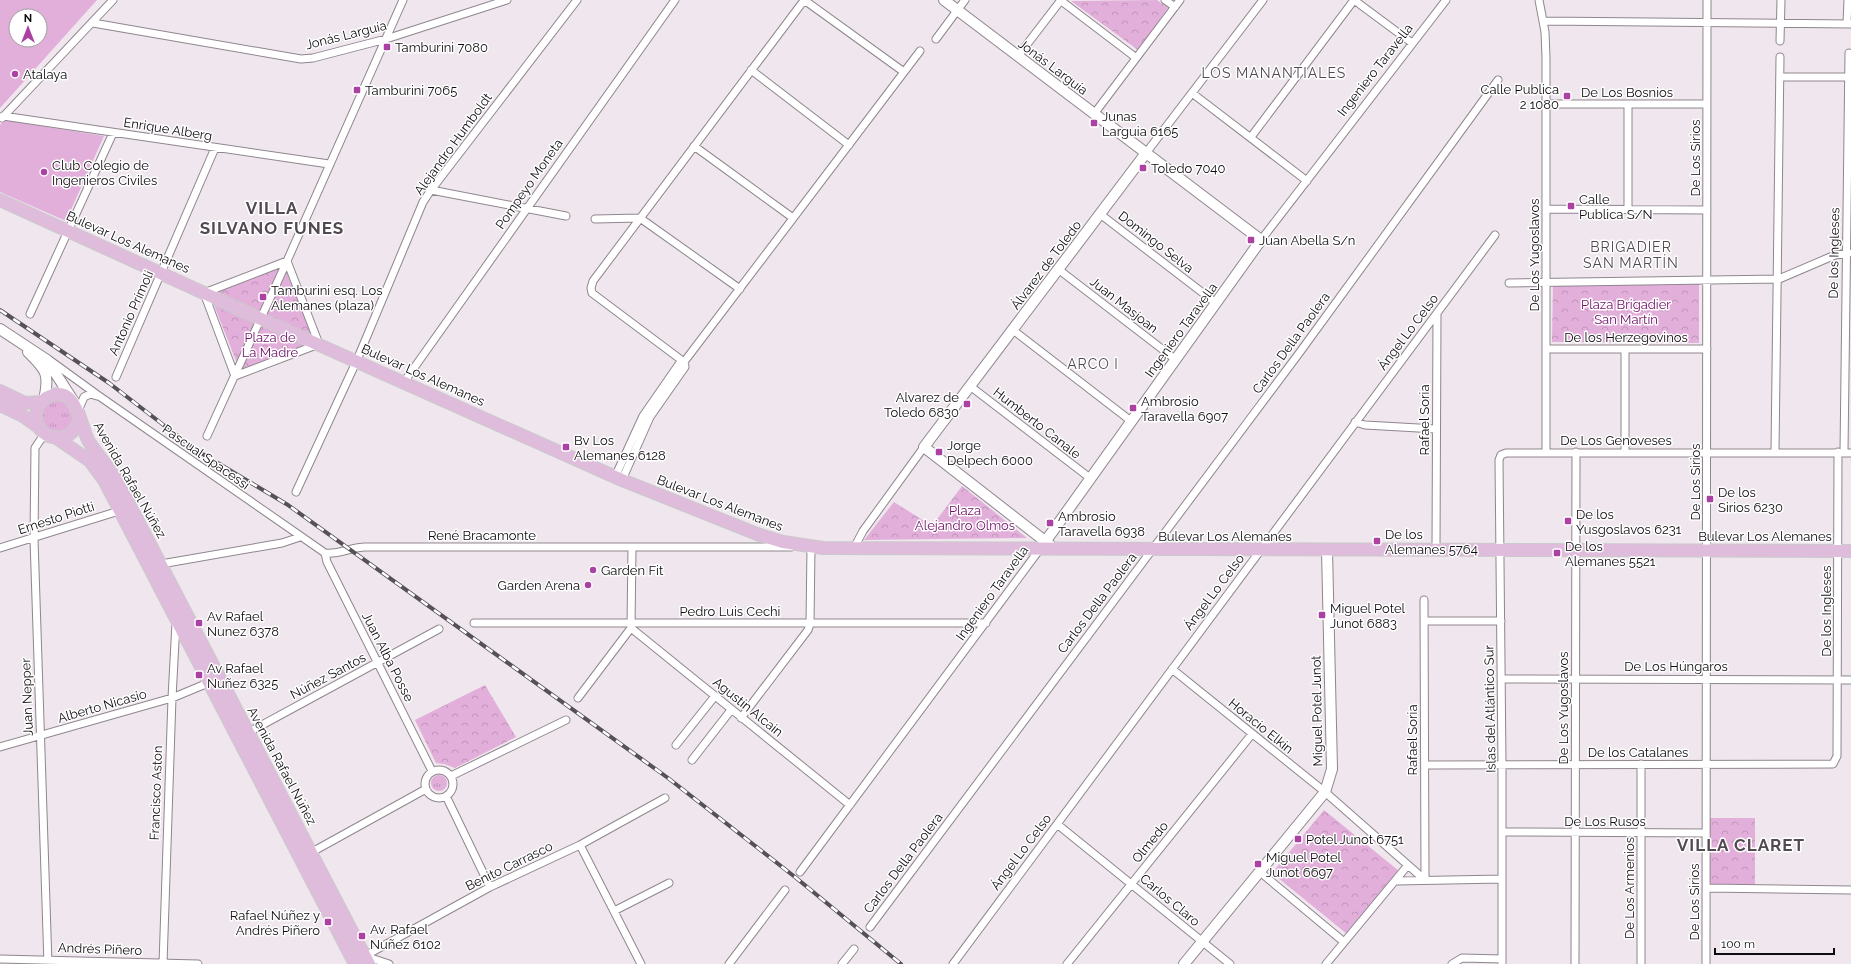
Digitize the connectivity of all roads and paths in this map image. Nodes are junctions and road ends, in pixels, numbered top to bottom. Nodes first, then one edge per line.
1 (113, 0) edge
2 (403, 0) edge
3 (507, 0) edge
4 (577, 0) edge
5 (675, 0) edge
6 (944, 0) edge
7 (965, 0) edge
8 (1060, 0) edge
9 (1165, 0) edge
10 (1180, 0) edge
11 (1263, 0) edge
12 (1354, 0) edge
13 (1446, 0) edge
14 (1539, 0) edge
15 (1707, 0) edge
16 (1781, 0) edge
17 (1848, 0) edge
18 (1175, 7) junction
19 (957, 10) junction
20 (1543, 20) junction
21 (1707, 22) junction
22 (93, 23) junction
23 (1780, 23) junction
24 (1849, 24) edge
25 (386, 39) junction
26 (936, 39) dead end
27 (1780, 41) dead end
28 (1412, 43) junction
29 (920, 51) dead end
30 (1849, 53) dead end
31 (1018, 56) junction
32 (1135, 57) junction
33 (1780, 57) dead end
34 (751, 70) junction
35 (904, 72) junction
36 (1780, 77) junction
37 (1850, 77) edge
38 (1498, 80) dead end
39 (1192, 93) junction
40 (1546, 104) junction
41 (1628, 104) junction
42 (1707, 104) junction
43 (1094, 114) junction
44 (2, 118) edge
45 (113, 133) junction
46 (1251, 137) junction
47 (849, 145) junction
48 (694, 146) junction
49 (215, 148) junction
50 (1146, 154) junction
51 (1849, 162) edge
52 (330, 164) junction
53 (1307, 181) junction
54 (431, 190) junction
55 (0, 200) edge
56 (527, 208) junction
57 (1546, 209) junction
58 (1628, 210) junction
59 (1707, 210) junction
60 (1100, 214) junction
61 (566, 216) dead end
62 (640, 218) junction
63 (793, 218) junction
64 (595, 219) dead end
65 (69, 231) junction
66 (1495, 235) dead end
67 (1261, 240) junction
68 (1849, 253) edge
69 (287, 261) junction
70 (1058, 269) junction
71 (162, 273) junction
72 (1779, 279) junction
73 (1707, 281) junction
74 (1546, 282) junction
75 (1509, 283) dead end
76 (740, 289) junction
77 (204, 293) junction
78 (1216, 303) junction
79 (1848, 313) edge
80 (30, 314) dead end
81 (1437, 314) junction
82 (260, 319) junction
83 (0, 329) edge
84 (1013, 330) junction
85 (21, 344) junction
86 (319, 344) junction
87 (1546, 349) junction
88 (1626, 349) junction
89 (1707, 349) junction
90 (43, 356) junction
91 (1175, 359) junction
92 (357, 360) junction
93 (684, 362) junction
94 (1848, 374) edge
95 (235, 376) junction
96 (116, 377) dead end
97 (404, 382) junction
98 (970, 386) junction
99 (0, 391) edge
100 (99, 396) junction
101 (43, 401) junction
102 (0, 405) edge
103 (77, 409) junction
104 (1131, 421) junction
105 (1355, 422) junction
106 (1436, 430) junction
107 (48, 434) junction
108 (207, 436) dead end
109 (924, 448) junction
110 (1576, 452) junction
111 (1626, 452) junction
112 (1707, 452) junction
113 (1776, 452) junction
114 (1844, 452) edge
115 (1546, 453) junction
116 (1501, 455) joint
117 (1090, 478) junction
118 (618, 479) junction
119 (296, 492) dead end
120 (120, 510) junction
121 (300, 537) junction
122 (34, 539) junction
123 (1043, 545) junction
124 (632, 547) junction
125 (811, 547) junction
126 (0, 548) edge
127 (854, 548) junction
128 (1501, 549) junction
129 (1576, 549) junction
130 (1152, 550) junction
131 (1261, 550) junction
132 (1327, 550) junction
133 (1436, 550) junction
134 (1707, 550) junction
135 (1838, 551) junction
136 (1851, 551) edge
137 (325, 553) junction
138 (161, 564) junction
139 (1424, 600) dead end
140 (1424, 621) junction
141 (1501, 621) junction
142 (176, 623) junction
143 (474, 623) dead end
144 (986, 623) junction
145 (810, 624) junction
146 (631, 625) junction
147 (439, 629) dead end
148 (377, 663) junction
149 (200, 668) junction
150 (1172, 669) junction
151 (1501, 678) junction
152 (1574, 678) junction
153 (1707, 678) junction
154 (1838, 680) junction
155 (1851, 680) edge
156 (208, 683) junction
157 (714, 696) junction
158 (172, 698) junction
159 (578, 698) dead end
160 (731, 710) junction
161 (741, 718) junction
162 (566, 720) dead end
163 (249, 732) junction
164 (1252, 734) junction
165 (41, 735) junction
166 (676, 745) dead end
167 (0, 747) edge
168 (692, 760) dead end
169 (1502, 764) junction
170 (1575, 764) junction
171 (1641, 764) junction
172 (1706, 764) junction
173 (1425, 765) junction
174 (1828, 766) joint
175 (432, 771) junction
176 (451, 776) junction
177 (426, 789) junction
178 (1325, 792) junction
179 (446, 796) junction
180 (665, 798) dead end
181 (850, 805) junction
182 (1057, 824) junction
183 (1503, 832) junction
184 (1574, 833) junction
185 (1640, 833) junction
186 (1706, 834) junction
187 (580, 845) junction
188 (312, 852) junction
189 (1408, 865) junction
190 (800, 872) dead end
191 (1260, 872) junction
192 (1502, 879) junction
193 (1424, 880) junction
194 (1396, 881) junction
195 (669, 883) dead end
196 (1132, 883) junction
197 (490, 887) junction
198 (1706, 888) junction
199 (785, 890) dead end
200 (1851, 890) edge
201 (614, 911) junction
202 (870, 927) dead end
203 (1202, 942) junction
204 (1344, 942) junction
205 (854, 949) dead end
206 (0, 959) edge
207 (1502, 961) edge
208 (48, 962) edge
209 (359, 962) edge
210 (163, 964) edge
211 (198, 964) edge
212 (389, 964) edge
213 (641, 964) edge
214 (729, 964) edge
215 (842, 964) edge
216 (953, 964) edge
217 (1067, 964) edge
218 (1184, 964) edge
219 (1230, 964) edge
220 (1326, 964) edge
221 (1452, 964) edge
222 (1575, 964) edge
223 (1641, 964) edge
224 (1706, 964) edge

1 - 22 street
2 - 25 street
3 - 25 street, Jonás Larguía
4 - 54 street, Alejandro Humboldt
5 - 56 street, Pompeyo Moneta
6 - 19 main road, Jonás Larguía
7 - 19 street
8 - 31 street
8 - 32 street
9 - 18 street
10 - 18 street
11 - 39 street, Álvarez de Toledo
12 - 28 street
12 - 46 street
13 - 28 street, Ingeniero Taravella
14 - 20 street, De Los Yugoslavos
15 - 21 street, De Los Sirios
16 - 23 street
17 - 24 street
18 - 32 street
19 - 26 street
19 - 31 main road, Jonás Larguía
20 - 21 street
20 - 40 street, De Los Yugoslavos
21 - 23 street
21 - 42 street, De Los Sirios
22 - 25 street, Jonás Larguía
22 - 44 street
23 - 24 street
23 - 27 street
25 - 52 street
28 - 53 street, Ingeniero Taravella
29 - 35 street
30 - 37 street, De los Ingleses
31 - 43 main road, Jonás Larguía
32 - 43 street
33 - 36 street
34 - 35 street
34 - 47 street
34 - 48 street
35 - 47 street
36 - 37 street
36 - 72 street
37 - 51 street, De los Ingleses
38 - 130 street, Carlos Della Paolera
39 - 46 street
39 - 50 street, Álvarez de Toledo
40 - 41 street, De Los Bosnios
40 - 57 street, De Los Yugoslavos
41 - 42 street, De Los Bosnios
41 - 58 street
42 - 59 street, De Los Sirios
43 - 50 main road, Jonás Larguía
44 - 45 street, Enrique Alberg
45 - 49 street, Enrique Alberg
45 - 65 street
46 - 53 street
47 - 63 street
48 - 62 street
48 - 63 street
49 - 52 street, Enrique Alberg
49 - 71 street, Antonio Prímoli
50 - 60 main road, Álvarez de Toledo
50 - 67 main road, Jonás Larguía
51 - 68 street, De los Ingleses
52 - 69 street
53 - 67 street, Ingeniero Taravella
54 - 56 street
54 - 92 street, Alejandro Humboldt
55 - 65 main road, Bulevar Los Alemanes
56 - 61 street
56 - 97 street, Pompeyo Moneta
57 - 58 street
57 - 74 street, De Los Yugoslavos
58 - 59 street
59 - 73 street, De Los Sirios
60 - 70 main road, Álvarez de Toledo
60 - 78 street, Domingo Selva
62 - 64 street
62 - 76 street
62 - 93 street
63 - 76 street
65 - 71 main road, Bulevar Los Alemanes
65 - 80 street
66 - 81 street, Ángel Lo Celso
67 - 78 main road, Ingeniero Taravella
68 - 72 street
68 - 79 street, De los Ingleses
69 - 77 street
69 - 82 street
69 - 86 street
70 - 84 main road, Álvarez de Toledo
70 - 91 street, Juan Masjoan
71 - 77 main road, Bulevar Los Alemanes
71 - 96 street, Antonio Prímoli
72 - 73 street
72 - 113 street
73 - 74 street
73 - 89 street, De Los Sirios
74 - 75 street
74 - 87 street, De Los Yugoslavos
76 - 93 street
77 - 82 main road, Bulevar Los Alemanes
77 - 95 street
78 - 91 main road, Ingeniero Taravella
79 - 94 street, De los Ingleses
81 - 105 street, Ángel Lo Celso
81 - 106 street, Rafael Soria
82 - 86 main road, Bulevar Los Alemanes
82 - 95 street
83 - 85 main road, Avenida Rafael Núñez
84 - 98 main road, Álvarez de Toledo
84 - 104 street
85 - 90 main road, Avenida Rafael Núñez
85 - 101 main road, Avenida Rafael Núñez
86 - 92 main road, Bulevar Los Alemanes
86 - 95 street
87 - 88 street, De los Herzegovinos
87 - 115 street, De Los Yugoslavos
88 - 89 street, De los Herzegovinos
88 - 111 street
89 - 112 street, De Los Sirios
90 - 100 street, Pascual Spacessi
90 - 103 main road, Avenida Rafael Núñez
91 - 104 main road, Ingeniero Taravella
92 - 97 main road, Bulevar Los Alemanes
92 - 119 street, Alejandro Humboldt
93 - 118 street
94 - 114 street, De los Ingleses
95 - 108 street
97 - 118 main road, Bulevar Los Alemanes
98 - 109 main road, Álvarez de Toledo
98 - 117 street, Humberto Canale
99 - 101 main road
100 - 103 street
100 - 121 street, Pascual Spacessi
101 - 103 main road
101 - 107 main road, Avenida Rafael Núñez
102 - 107 main road
103 - 107 main road, Avenida Rafael Núñez
103 - 138 main road, Avenida Rafael Núñez
104 - 117 main road, Ingeniero Taravella
105 - 106 street
105 - 131 street, Ángel Lo Celso
106 - 133 street, Rafael Soria
107 - 120 main road, Avenida Rafael Núñez
107 - 122 street, Juan Nepper
109 - 123 main road
109 - 127 street, Álvarez de Toledo
110 - 111 street, De Los Genoveses
110 - 115 street, De Los Genoveses
110 - 129 street, De Los Yugoslavos
111 - 112 street, De Los Genoveses
112 - 113 street, De Los Genoveses
112 - 134 street, De Los Sirios
113 - 114 street, De Los Genoveses
114 - 135 street, De los Ingleses
115 - 116 street, De Los Genoveses
116 - 128 street, Islas del Atlántico Sur
117 - 123 main road, Ingeniero Taravella
118 - 125 main road, Bulevar Los Alemanes
120 - 122 street, Ernesto Piotti
120 - 142 main road, Avenida Rafael Núñez
121 - 137 street
121 - 138 street
122 - 126 street, Ernesto Piotti
122 - 165 street, Juan Nepper
123 - 127 main road, Bulevar Los Alemanes
123 - 130 main road, Bulevar Los Alemanes
123 - 144 street, Ingeniero Taravella
124 - 125 street, René Bracamonte
124 - 137 street, René Bracamonte
124 - 146 street
125 - 127 main road, Bulevar Los Alemanes
125 - 145 street
128 - 129 main road, Bulevar Los Alemanes
128 - 133 main road, Bulevar Los Alemanes
128 - 141 street, Islas del Atlántico Sur
129 - 134 main road, Bulevar Los Alemanes
129 - 152 street, De Los Yugoslavos
130 - 131 main road, Bulevar Los Alemanes
130 - 202 street, Carlos Della Paolera
131 - 132 main road, Bulevar Los Alemanes
131 - 150 street, Ángel Lo Celso
132 - 133 main road, Bulevar Los Alemanes
132 - 178 main road, Miguel Potel Junot
134 - 135 main road, Bulevar Los Alemanes
134 - 153 street, De Los Sirios
135 - 136 main road, Bulevar Los Alemanes
135 - 154 street, De los Ingleses
137 - 148 street, Juan Alba Posse
138 - 163 main road, Avenida Rafael Núñez
139 - 140 street, Rafael Soria
140 - 141 street
140 - 173 street, Rafael Soria
141 - 151 street, Islas del Atlántico Sur
142 - 149 main road, Avenida Rafael Núñez
142 - 158 street, Francisco Aston
143 - 146 street, Pedro Luis Cechi
144 - 145 street, Pedro Luis Cechi
144 - 181 street, Ingeniero Taravella
145 - 146 street, Pedro Luis Cechi
145 - 161 street
146 - 157 street, Agustín Alcain
146 - 159 street
147 - 148 street, Núñez Santos
148 - 163 street, Núñez Santos
148 - 175 street, Juan Alba Posse
149 - 156 main road, Avenida Rafael Núñez
149 - 163 main road
150 - 164 street, Horacio Elkin
150 - 182 street, Ángel Lo Celso
151 - 152 street, De Los Húngaros
151 - 169 street, Islas del Atlántico Sur
152 - 153 street, De Los Húngaros
152 - 170 street, De Los Yugoslavos
153 - 154 street, De Los Húngaros
153 - 172 street, De Los Sirios
154 - 155 street, De Los Húngaros
154 - 174 street, De los Ingleses
156 - 158 street, Alberto Nicasio
156 - 209 main road, Avenida Rafael Núñez
157 - 160 street, Agustín Alcain
157 - 166 street
158 - 165 street, Alberto Nicasio
158 - 210 street, Francisco Aston
160 - 161 street, Agustín Alcain
160 - 168 street
161 - 181 street, Agustín Alcain
162 - 176 street
163 - 188 main road, Avenida Rafael Núñez
164 - 178 street, Horacio Elkin
164 - 196 street, Olmedo
165 - 167 street, Alberto Nicasio
165 - 208 street, Juan Nepper
169 - 170 street, De los Catalanes
169 - 173 street, De los Catalanes
169 - 183 street, Islas del Atlántico Sur
170 - 171 street, De los Catalanes
170 - 184 street, De Los Yugoslavos
171 - 172 street, De los Catalanes
171 - 185 street, De Los Armenios
172 - 174 street, De los Catalanes
172 - 186 street, De Los Sirios
173 - 193 street, Rafael Soria
175 - 176 street
175 - 177 street
176 - 179 street
177 - 179 street
177 - 188 street
178 - 189 street, Horacio Elkin
178 - 191 main road, Miguel Potel Junot
179 - 197 street
180 - 187 street, Benito Carrasco
181 - 190 street, Ingeniero Taravella
182 - 196 street, Carlos Claro
182 - 216 street, Ángel Lo Celso
183 - 184 street, De Los Rusos
183 - 192 street, Islas del Atlántico Sur
184 - 185 street, De Los Rusos
184 - 222 street, De Los Yugoslavos
185 - 186 street, De Los Rusos
185 - 223 street, De Los Armenios
186 - 198 street, De Los Sirios
187 - 197 street, Benito Carrasco
187 - 201 street
188 - 209 main road, Avenida Rafael Núñez
189 - 193 street, Horacio Elkin
189 - 194 street
191 - 203 main road, Miguel Potel Junot
191 - 204 street
192 - 193 street
192 - 207 street, Islas del Atlántico Sur
193 - 194 street
194 - 204 street
195 - 201 street
196 - 203 street, Carlos Claro
196 - 217 street, Olmedo
197 - 209 street, Benito Carrasco
198 - 200 street
198 - 224 street, De Los Sirios
199 - 214 street
201 - 213 street
203 - 218 main road, Miguel Potel Junot
203 - 219 street, Carlos Claro
204 - 220 street
205 - 215 street
206 - 208 street, Andrés Piñero
207 - 221 street
208 - 210 street, Andrés Piñero
209 - 212 street
210 - 211 street, Andrés Piñero

